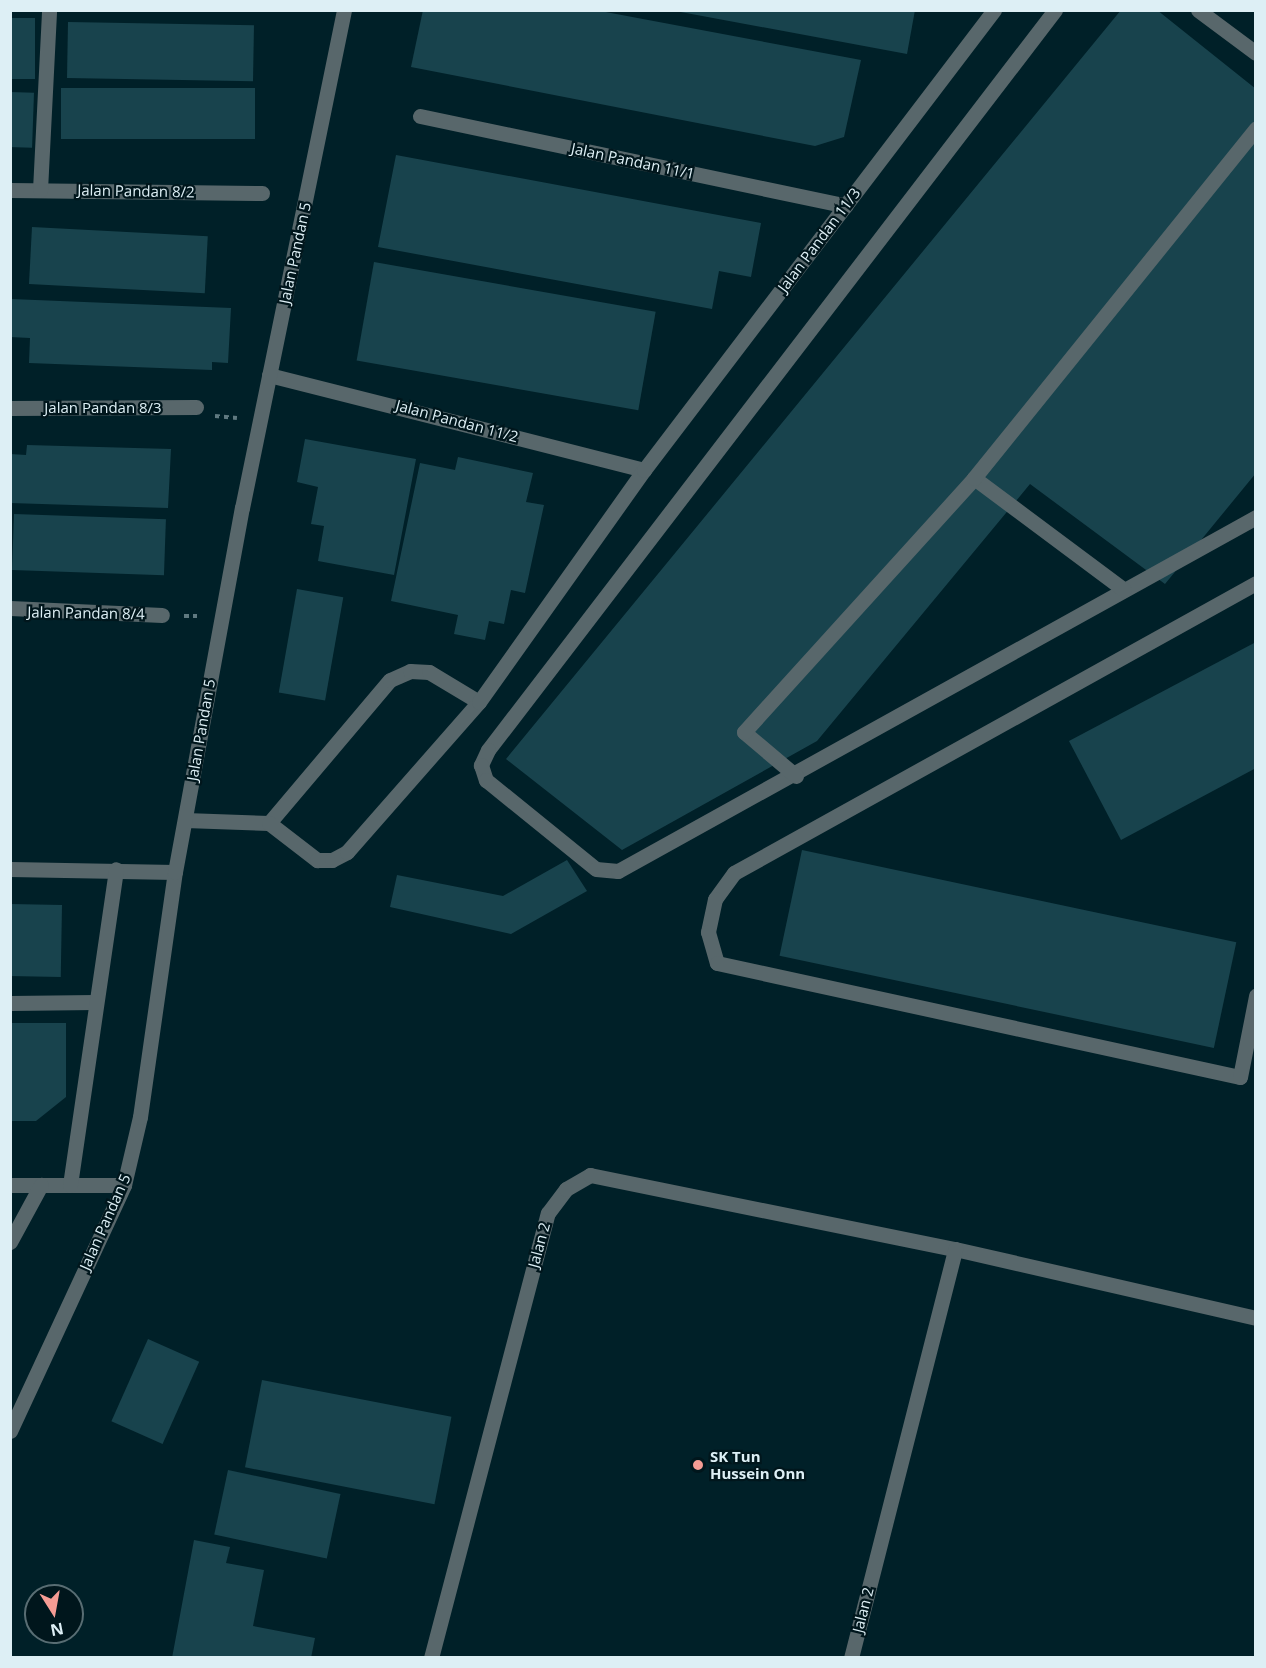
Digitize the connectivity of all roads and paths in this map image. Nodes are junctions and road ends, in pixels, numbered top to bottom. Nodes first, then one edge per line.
1 (49, 10) edge
2 (344, 10) edge
3 (994, 10) edge
4 (1055, 10) edge
5 (1198, 10) edge
6 (1256, 53) edge
7 (420, 116) dead end
8 (1256, 128) edge
9 (10, 190) edge
10 (40, 190) junction
11 (262, 193) dead end
12 (846, 206) junction
13 (269, 375) junction
14 (196, 407) dead end
15 (10, 408) edge
16 (218, 417) dead end
17 (234, 417) dead end
18 (644, 470) junction
19 (974, 478) junction
20 (1256, 517) edge
21 (1256, 584) edge
22 (1124, 590) junction
23 (10, 608) edge
24 (162, 615) joint
25 (222, 616) junction
26 (479, 702) junction
27 (796, 776) junction
28 (185, 820) junction
29 (269, 823) junction
30 (10, 869) edge
31 (116, 869) junction
32 (175, 872) junction
33 (1256, 996) edge
34 (94, 1002) junction
35 (10, 1003) edge
36 (10, 1185) edge
37 (41, 1185) junction
38 (69, 1185) junction
39 (124, 1185) junction
40 (10, 1242) edge
41 (955, 1249) junction
42 (1256, 1318) edge
43 (10, 1431) edge
44 (430, 1658) edge
45 (851, 1658) edge

1 - 10 street
2 - 13 street, Jalan Pandan 5
3 - 12 street, Jalan Pandan 11/3
4 - 27 street
5 - 6 street
7 - 12 street, Jalan Pandan 11/1
8 - 19 street
9 - 10 street, Jalan Pandan 8/2
10 - 11 street, Jalan Pandan 8/2
12 - 18 street, Jalan Pandan 11/3
13 - 18 street, Jalan Pandan 11/2
13 - 25 street, Jalan Pandan 5
14 - 15 street, Jalan Pandan 8/3
16 - 17 path
18 - 26 street, Jalan Pandan 11/3
19 - 22 street
19 - 27 street
20 - 22 street
21 - 33 street
22 - 27 street
23 - 24 street, Jalan Pandan 8/4
24 - 25 path
25 - 28 street, Jalan Pandan 5
26 - 29 street
26 - 29 street, Jalan Pandan 11/3
28 - 29 street
28 - 32 street, Jalan Pandan 5
30 - 31 street
31 - 32 street
31 - 34 street
32 - 39 street, Jalan Pandan 5
34 - 35 street
34 - 38 street
36 - 37 street
37 - 38 street
37 - 40 street
38 - 39 street
39 - 43 street, Jalan Pandan 5
41 - 42 street, Jalan 2
41 - 44 street, Jalan 2
41 - 45 street, Jalan 2

